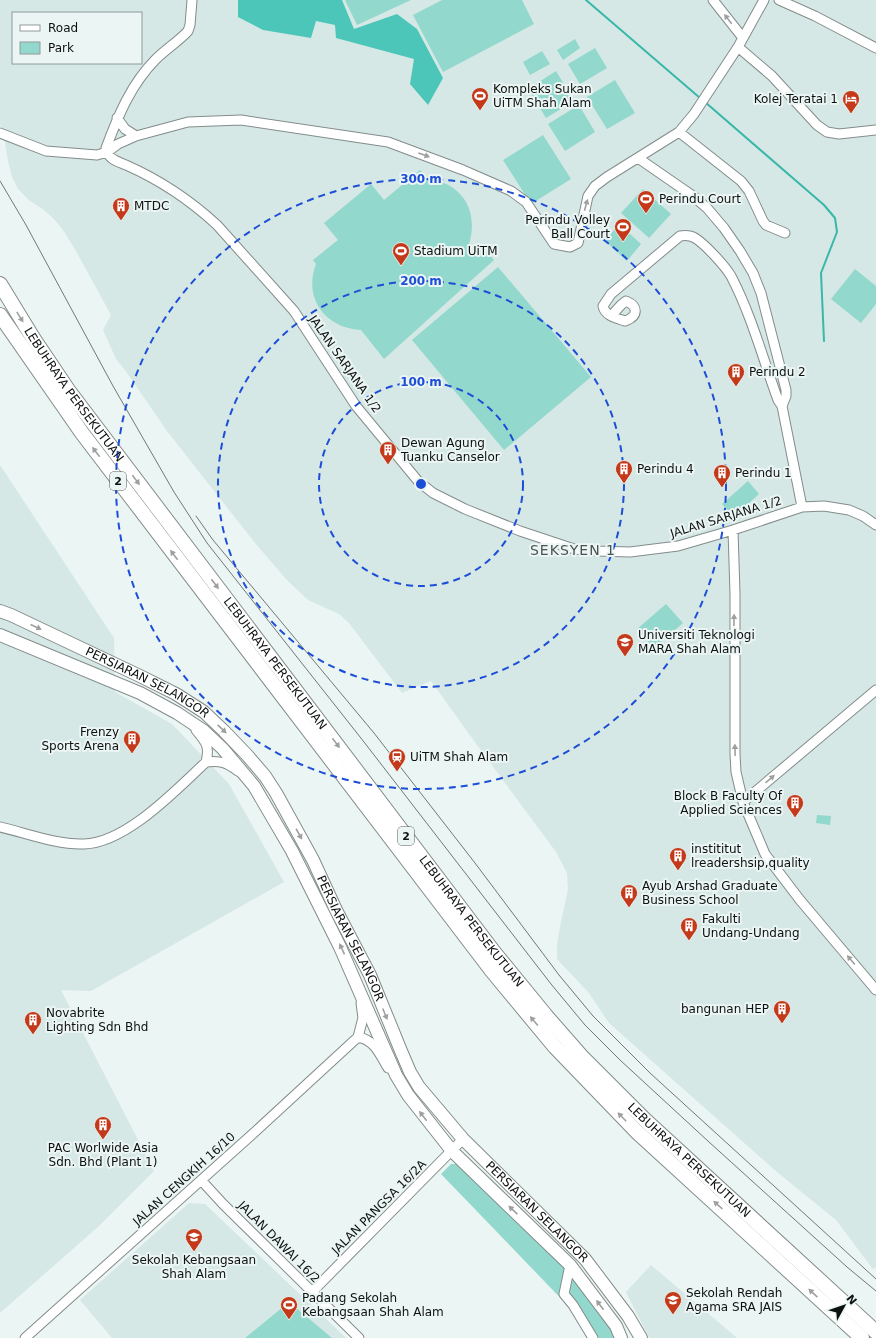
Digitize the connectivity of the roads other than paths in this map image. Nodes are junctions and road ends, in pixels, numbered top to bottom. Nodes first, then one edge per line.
1 (192, 0) edge
2 (713, 0) edge
3 (764, 0) edge
4 (779, 0) edge
5 (743, 38) junction
6 (738, 47) junction
7 (876, 48) edge
8 (117, 118) junction
9 (876, 130) edge
10 (679, 132) junction
11 (0, 133) edge
12 (136, 136) junction
13 (107, 152) junction
14 (638, 158) junction
15 (785, 233) dead end
16 (0, 284) edge
17 (0, 315) edge
18 (611, 316) dead end
19 (782, 406) junction
20 (802, 507) junction
21 (875, 522) edge
22 (733, 530) junction
23 (0, 611) edge
24 (0, 635) edge
25 (876, 690) edge
26 (177, 713) junction
27 (206, 762) junction
28 (248, 778) junction
29 (743, 802) junction
30 (0, 827) edge
31 (353, 975) junction
32 (876, 990) edge
33 (358, 1037) junction
34 (408, 1095) junction
35 (463, 1139) junction
36 (452, 1151) junction
37 (201, 1180) junction
38 (570, 1266) junction
39 (312, 1292) junction
40 (876, 1332) edge
41 (24, 1338) edge
42 (359, 1338) edge
43 (593, 1338) edge
44 (621, 1338) edge
45 (641, 1338) edge
46 (862, 1338) edge

1 - 8 street
5 -> 2 street
3 - 5 street
4 - 7 street
5 - 6 street
6 - 9 street
6 - 10 street
8 - 12 street
8 - 13 street
10 - 14 street
10 - 15 street
11 - 13 street
12 - 13 street
12 -> 14 street
13 - 22 street, JALAN SARJANA 1/2
14 - 19 street
16 -> 40 highway, LEBUHRAYA PERSEKUTUAN / 2
46 -> 17 highway, LEBUHRAYA PERSEKUTUAN / 2
18 - 19 street
19 - 20 street
20 - 21 street, JALAN SARJANA 1/2
20 - 22 street, JALAN SARJANA 1/2
29 -> 22 street
23 -> 35 main road, PERSIARAN SELANGOR
24 - 26 main road, PERSIARAN SELANGOR
29 -> 25 street
26 - 27 street
26 - 28 main road, PERSIARAN SELANGOR
27 - 28 street
27 - 30 street
31 -> 28 main road, PERSIARAN SELANGOR
32 -> 29 street
31 - 33 street
31 - 34 main road, PERSIARAN SELANGOR
33 - 34 street
33 - 37 street, JALAN CENGKIH 16/10
36 -> 34 main road, PERSIARAN SELANGOR
35 - 36 street, JALAN PANGSA 16/2A
35 - 45 main road, PERSIARAN SELANGOR
38 -> 36 main road, PERSIARAN SELANGOR
36 - 39 street, JALAN PANGSA 16/2A
37 - 39 street, JALAN DAWAI 16/2
37 - 41 street, JALAN CENGKIH 16/10
38 - 43 street
44 -> 38 main road, PERSIARAN SELANGOR
39 - 42 street, JALAN DAWAI 16/2

